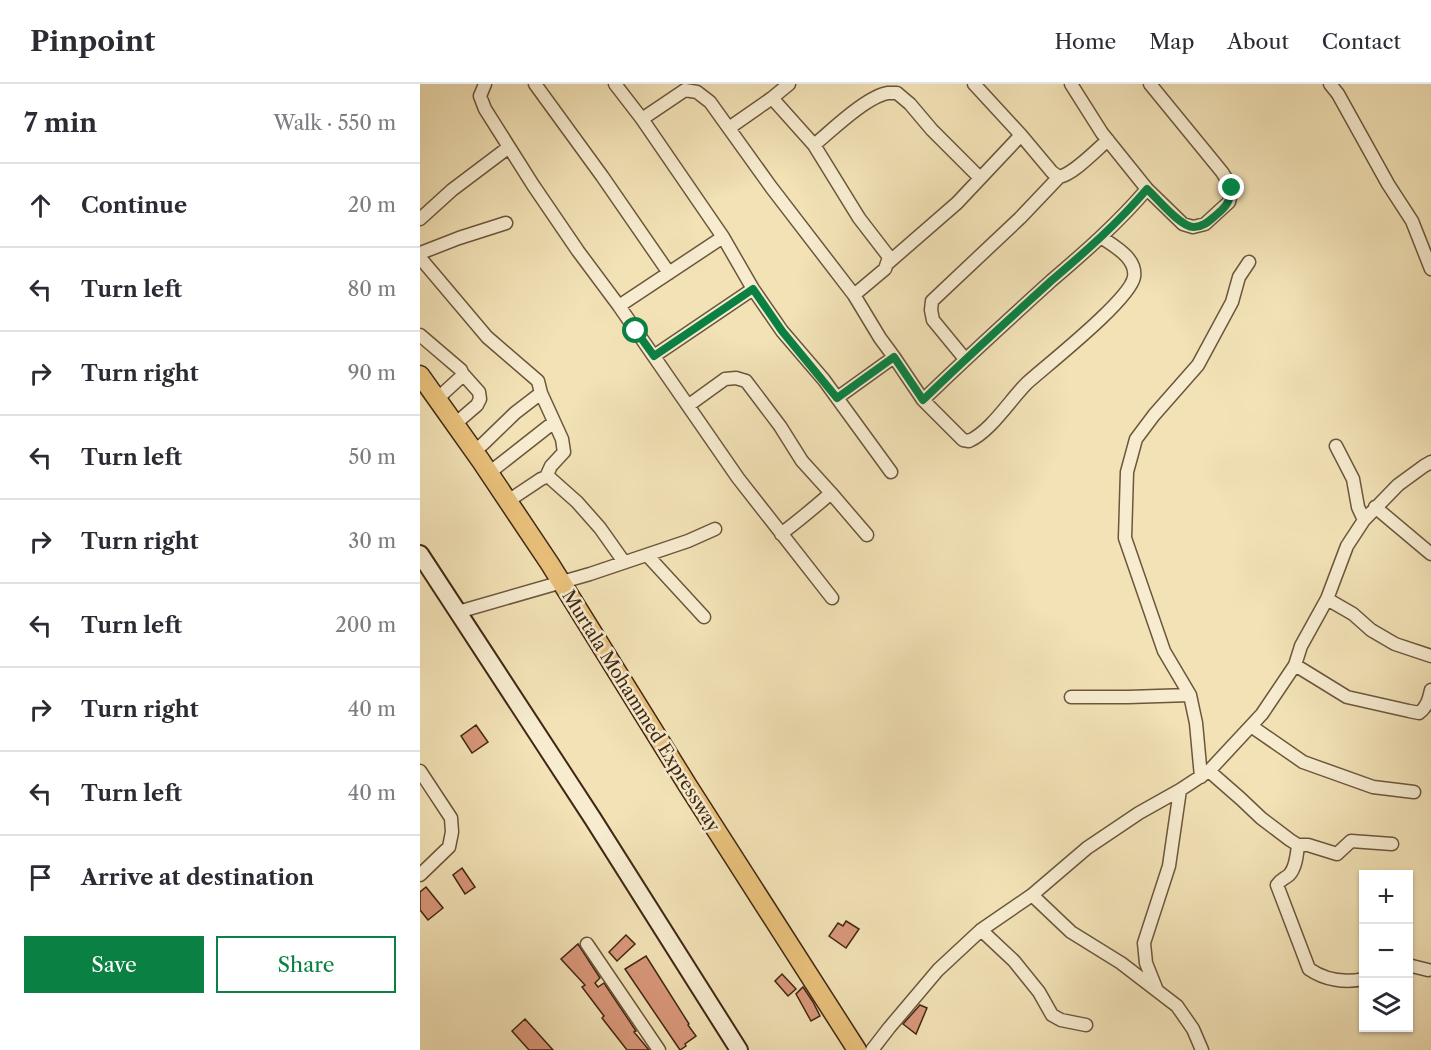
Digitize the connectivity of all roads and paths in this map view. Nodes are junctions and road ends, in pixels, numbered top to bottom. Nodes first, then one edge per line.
1 (485, 84) edge
2 (535, 84) edge
3 (615, 84) edge
4 (789, 84) edge
5 (974, 84) edge
6 (1072, 84) edge
7 (1150, 84) edge
8 (1330, 84) edge
9 (772, 98) junction
10 (642, 119) junction
11 (729, 128) junction
12 (1021, 135) junction
13 (1108, 140) junction
14 (814, 145) junction
15 (509, 147) junction
16 (1059, 177) junction
17 (980, 178) junction
18 (1147, 189) junction
19 (420, 219) edge
20 (506, 223) dead end
21 (723, 237) junction
22 (1101, 237) junction
23 (1249, 262) dead end
24 (888, 263) junction
25 (1431, 269) edge
26 (669, 273) junction
27 (753, 289) junction
28 (854, 295) junction
29 (619, 306) junction
30 (420, 335) edge
31 (654, 356) junction
32 (894, 357) junction
33 (965, 359) junction
34 (462, 373) junction
35 (420, 375) edge
36 (541, 393) junction
37 (837, 398) junction
38 (437, 399) junction
39 (923, 400) junction
40 (688, 405) junction
41 (554, 423) junction
42 (455, 424) junction
43 (1336, 446) dead end
44 (474, 451) junction
45 (1431, 462) edge
46 (891, 472) dead end
47 (489, 473) junction
48 (546, 477) junction
49 (831, 493) junction
50 (508, 501) junction
51 (1375, 507) junction
52 (1364, 520) junction
53 (715, 528) dead end
54 (781, 534) junction
55 (867, 535) dead end
56 (420, 554) edge
57 (1431, 554) edge
58 (647, 555) junction
59 (624, 562) junction
60 (561, 583) junction
61 (832, 598) dead end
62 (1327, 600) junction
63 (458, 612) junction
64 (704, 617) dead end
65 (1431, 656) edge
66 (1294, 666) junction
67 (1431, 690) edge
68 (1190, 695) junction
69 (1071, 697) dead end
70 (1251, 726) junction
71 (420, 771) edge
72 (1205, 774) junction
73 (1180, 790) junction
74 (1414, 792) dead end
75 (1392, 844) dead end
76 (1298, 845) junction
77 (420, 875) edge
78 (1032, 895) junction
79 (981, 930) junction
80 (587, 944) dead end
81 (1413, 966) edge
82 (1428, 970) dead end
83 (1359, 980) edge
84 (1156, 989) junction
85 (1086, 1025) dead end
86 (659, 1050) edge
87 (739, 1050) edge
88 (857, 1050) edge
89 (872, 1050) edge
90 (1202, 1050) edge

1 - 15 street
2 - 26 street
3 - 10 street
4 - 9 street
5 - 12 street
6 - 13 street
7 - 18 street
8 - 25 street
9 - 11 street
9 - 14 street
10 - 11 street
10 - 21 street
11 - 28 street
12 - 16 street
12 - 17 street
13 - 16 street
13 - 18 street
14 - 17 street
14 - 24 street
15 - 19 street
15 - 29 street
16 - 33 street
17 - 24 street
18 - 22 street
20 - 36 street
21 - 26 street
21 - 27 street
22 - 33 street
22 - 39 street
23 - 68 street
24 - 28 street
26 - 29 street
27 - 31 street
27 - 37 street
28 - 32 street
29 - 31 street
30 - 34 street
31 - 40 street
32 - 37 street
32 - 39 street
33 - 39 street
34 - 38 street
34 - 42 street
35 - 38 main road, Murtala Mohammed Expressway
36 - 41 street
36 - 44 street
37 - 46 street
38 - 42 main road, Murtala Mohammed Expressway
40 - 49 street
40 - 54 street
41 - 47 street
41 - 48 street
42 - 44 main road, Murtala Mohammed Expressway
43 - 52 street
44 - 47 main road, Murtala Mohammed Expressway
45 - 51 street
47 - 50 main road, Murtala Mohammed Expressway
48 - 50 street
48 - 59 street
49 - 54 street
49 - 55 street
50 - 60 main road, Murtala Mohammed Expressway
51 - 52 street
51 - 57 street
52 - 62 street
53 - 58 street
54 - 61 street
56 - 63 main road
58 - 59 street
58 - 64 street
59 - 60 street
60 - 63 street
60 - 88 main road, Murtala Mohammed Expressway
62 - 65 street
62 - 66 street
63 - 87 main road
66 - 67 street
66 - 70 street
68 - 69 street
68 - 72 street
70 - 72 street
70 - 74 street
71 - 77 street
72 - 73 street
72 - 76 street
73 - 78 street
73 - 84 street
75 - 76 street
76 - 83 street
78 - 79 street
78 - 84 street
79 - 85 street
79 - 89 street
80 - 86 street
81 - 82 street
84 - 90 street

